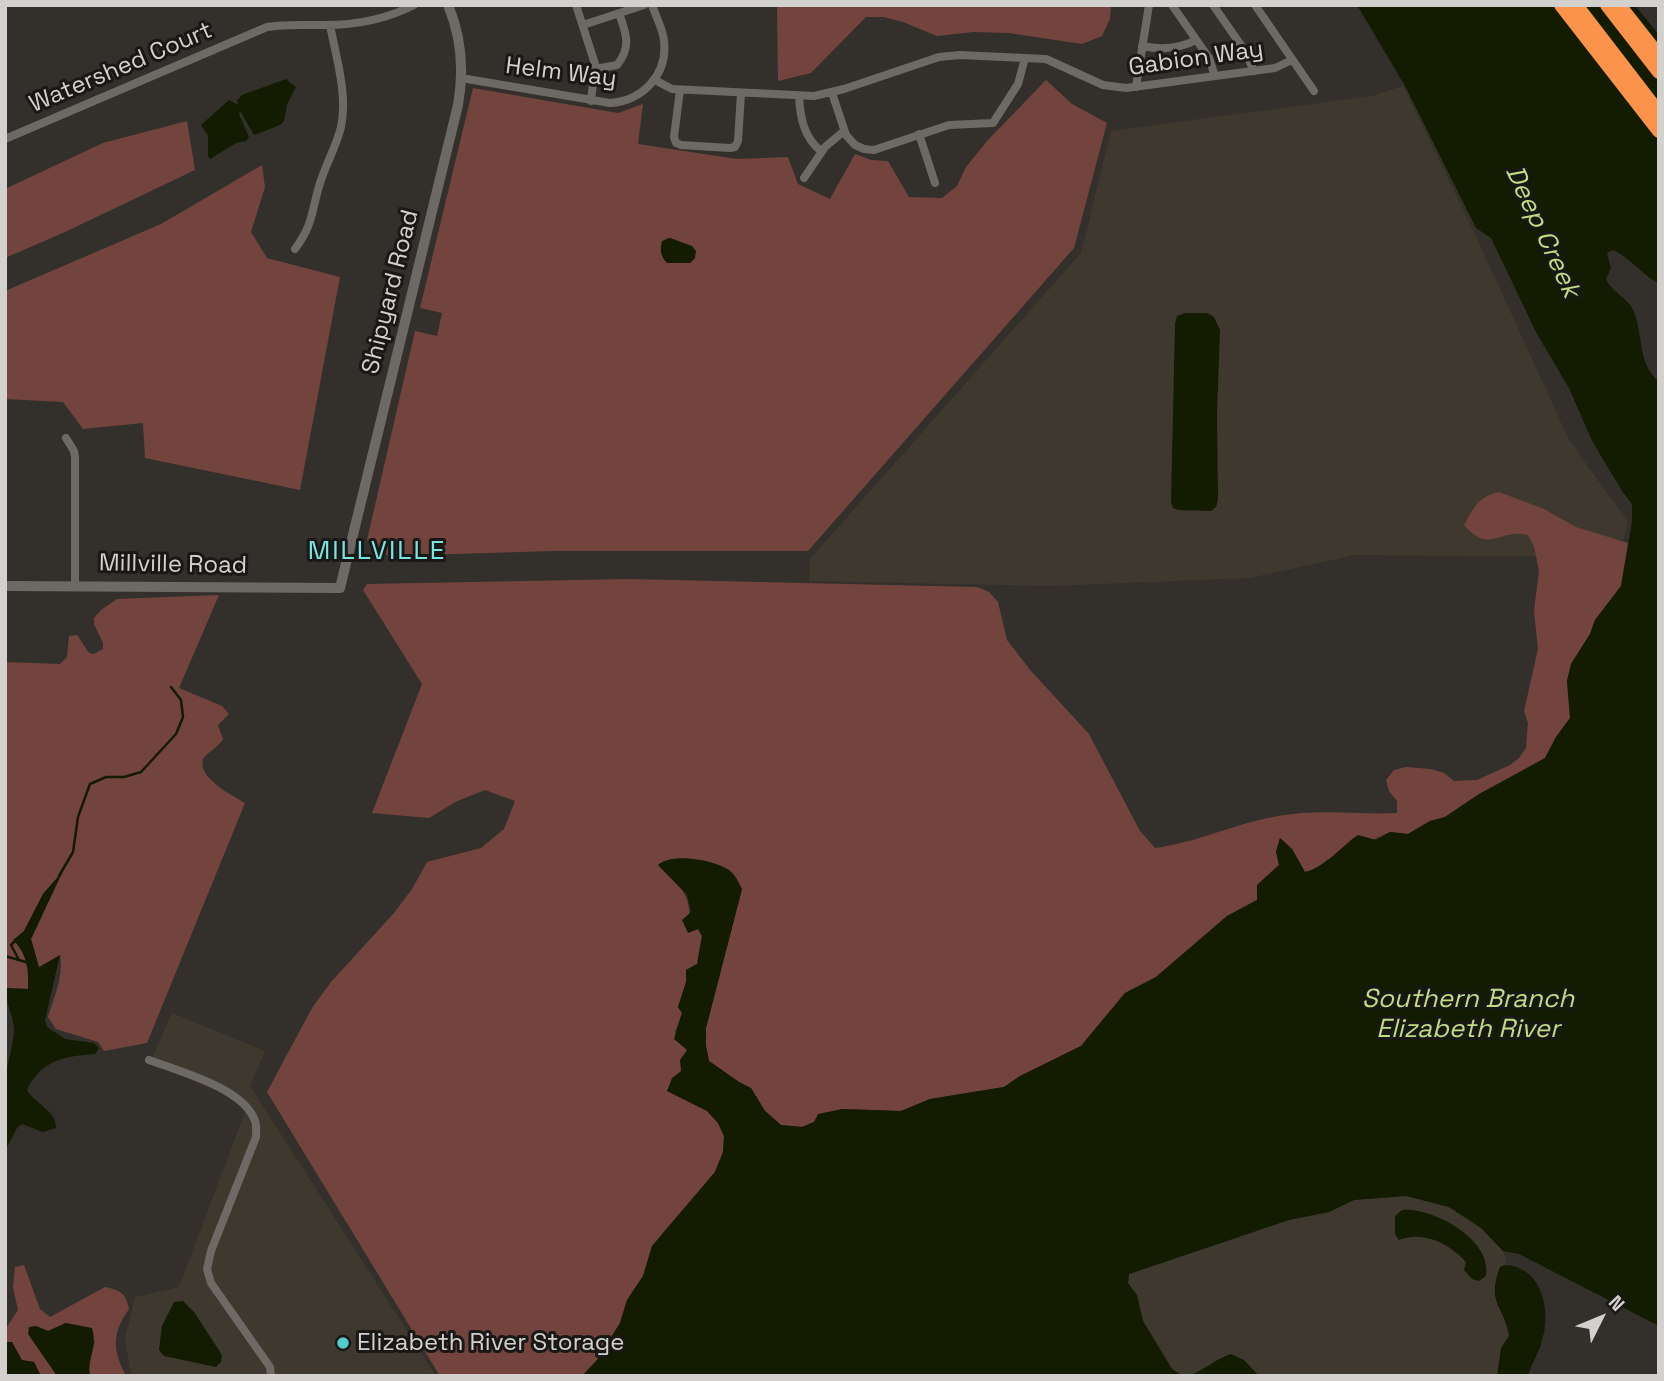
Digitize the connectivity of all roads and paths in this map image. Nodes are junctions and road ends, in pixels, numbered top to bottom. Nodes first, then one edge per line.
1 (414, 5) edge
2 (449, 5) edge
3 (576, 5) edge
4 (644, 5) edge
5 (652, 5) edge
6 (1149, 5) edge
7 (1172, 5) edge
8 (1213, 5) edge
9 (1255, 5) edge
10 (1560, 5) edge
11 (1576, 5) edge
12 (1607, 5) edge
13 (1619, 5) edge
14 (620, 13) junction
15 (330, 25) junction
16 (583, 25) junction
17 (1196, 40) junction
18 (1142, 46) junction
19 (1659, 56) edge
20 (1025, 58) junction
21 (1292, 60) junction
22 (595, 69) junction
23 (1254, 71) junction
24 (1659, 72) edge
25 (1215, 76) junction
26 (461, 78) junction
27 (655, 79) junction
28 (1136, 87) junction
29 (680, 90) junction
30 (1314, 91) dead end
31 (741, 93) junction
32 (832, 93) junction
33 (799, 96) junction
34 (591, 101) junction
35 (1659, 113) edge
36 (844, 131) junction
37 (1659, 131) edge
38 (919, 134) junction
39 (5, 139) edge
40 (821, 151) junction
41 (804, 178) dead end
42 (935, 183) dead end
43 (295, 249) dead end
44 (66, 438) dead end
45 (75, 585) junction
46 (5, 586) edge
47 (340, 588) joint
48 (149, 1060) dead end
49 (271, 1376) edge

1 - 15 street, Watershed Court
2 - 26 street, Shipyard Road
3 - 16 street
4 - 14 street
5 - 27 street
6 - 18 street
7 - 17 street
8 - 23 street
9 - 21 street
10 - 37 highway
11 - 35 highway
12 - 24 highway
13 - 19 highway
14 - 16 street
14 - 22 street
15 - 39 street, Watershed Court
15 - 43 street
16 - 22 street
17 - 18 street
17 - 25 street
18 - 28 street
20 - 28 street, Gabion Way
20 - 32 street, Gabion Way
20 - 38 street
21 - 23 street, Gabion Way
21 - 30 street
22 - 34 street
23 - 25 street, Gabion Way
25 - 28 street, Gabion Way
26 - 34 street, Helm Way
26 - 47 street, Shipyard Road
27 - 29 street, Gabion Way
27 - 34 street, Helm Way
29 - 31 street, Gabion Way
29 - 31 street
31 - 33 street, Gabion Way
32 - 33 street, Gabion Way
32 - 36 street
33 - 40 street
36 - 38 street
36 - 40 street
38 - 42 street
40 - 41 street
44 - 45 street
45 - 46 street, Millville Road
45 - 47 street, Millville Road
48 - 49 street

